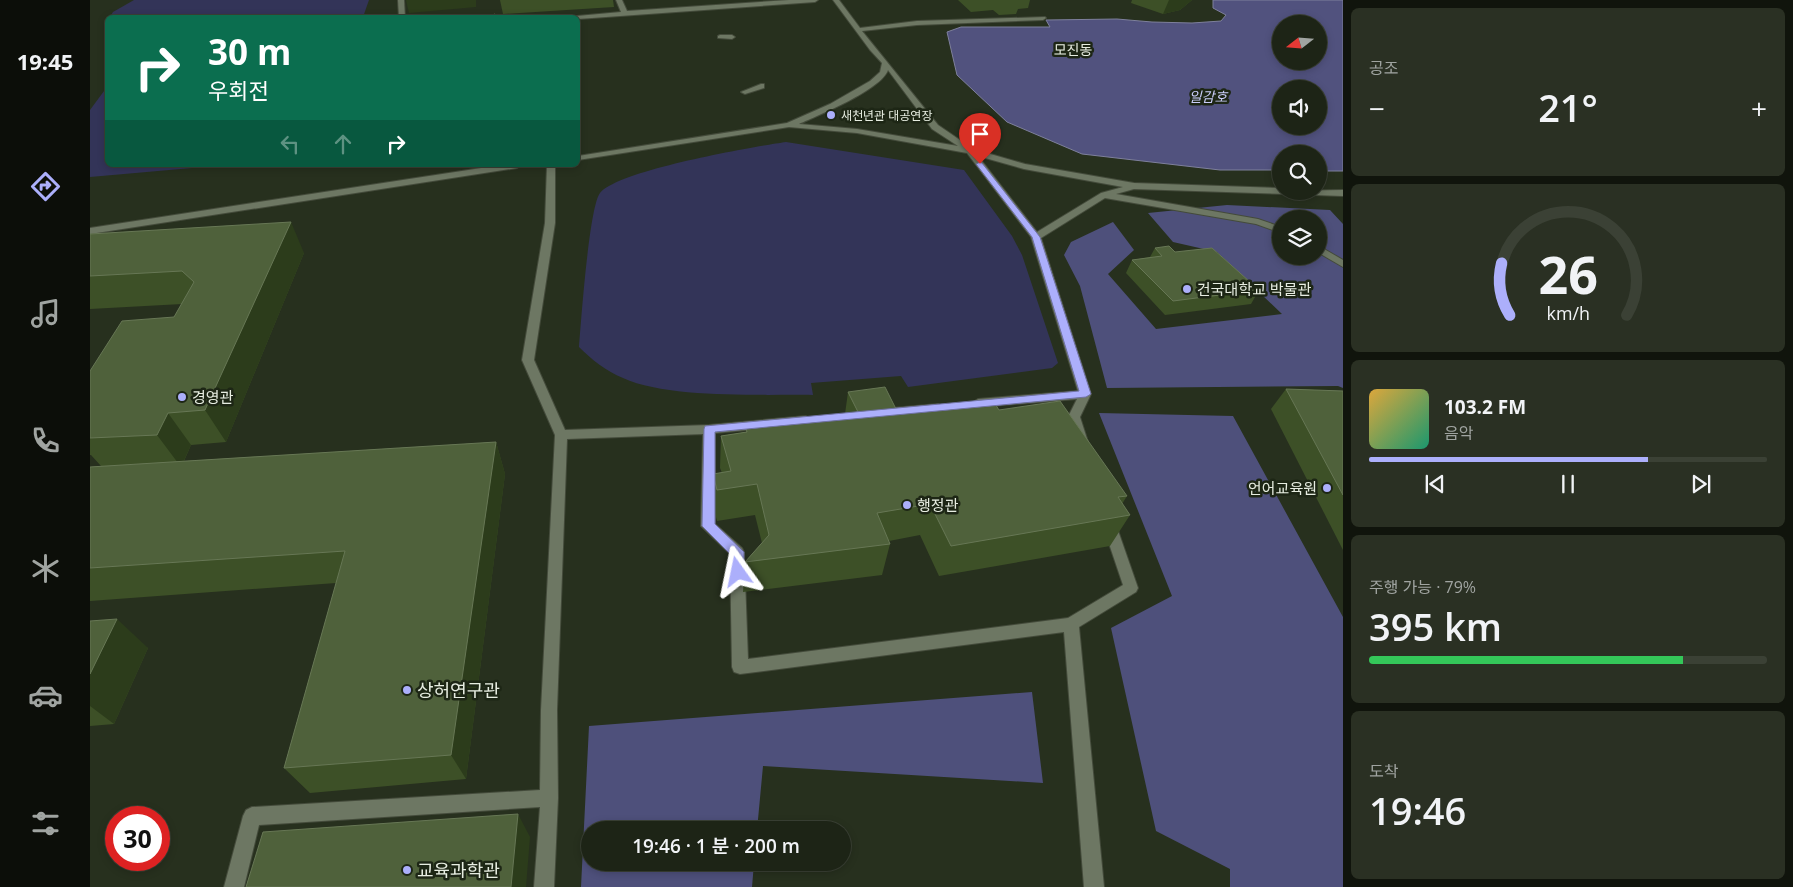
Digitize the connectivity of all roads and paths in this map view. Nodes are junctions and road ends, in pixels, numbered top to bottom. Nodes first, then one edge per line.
1 (401, 0) edge
2 (619, 0) edge
3 (815, 0) edge
4 (836, 0) edge
5 (625, 13) junction
6 (402, 15) edge
7 (580, 16) edge
8 (1043, 18) dead end
9 (858, 30) junction
10 (720, 37) dead end
11 (732, 37) dead end
12 (886, 63) junction
13 (761, 86) dead end
14 (744, 92) dead end
15 (789, 125) junction
16 (970, 151) junction
17 (580, 158) edge
18 (439, 167) edge
19 (503, 167) edge
20 (551, 167) edge
21 (438, 177) junction
22 (1134, 186) junction
23 (1343, 193) edge
24 (1104, 195) junction
25 (1272, 227) edge
26 (90, 231) edge
27 (1036, 237) junction
28 (1327, 254) edge
29 (1343, 264) edge
30 (1086, 394) junction
31 (1032, 399) junction
32 (968, 404) edge
33 (948, 406) edge
34 (1066, 413) junction
35 (871, 414) edge
36 (823, 419) edge
37 (709, 429) junction
38 (561, 435) junction
39 (1086, 453) edge
40 (1104, 507) edge
41 (1070, 624) junction
42 (549, 798) junction
43 (234, 887) edge
44 (544, 887) edge
45 (1094, 887) edge

1 - 6 street
2 - 5 street
3 - 5 street
4 - 9 street
5 - 7 street
8 - 9 street
9 - 12 street
10 - 11 street
12 - 15 street
12 - 16 street
13 - 14 street
15 - 16 street
15 - 17 street
16 - 22 street
16 - 27 street
18 - 21 street
19 - 21 street
20 - 38 street
21 - 26 street
22 - 23 street
22 - 24 street
24 - 25 street
24 - 27 street
27 - 30 street
28 - 29 street
30 - 31 street
30 - 34 street
31 - 32 street
31 - 34 street
33 - 35 street
34 - 39 street
36 - 37 street
37 - 38 street
37 - 41 street
38 - 42 street
40 - 41 street
41 - 45 street
42 - 43 street
42 - 44 street

